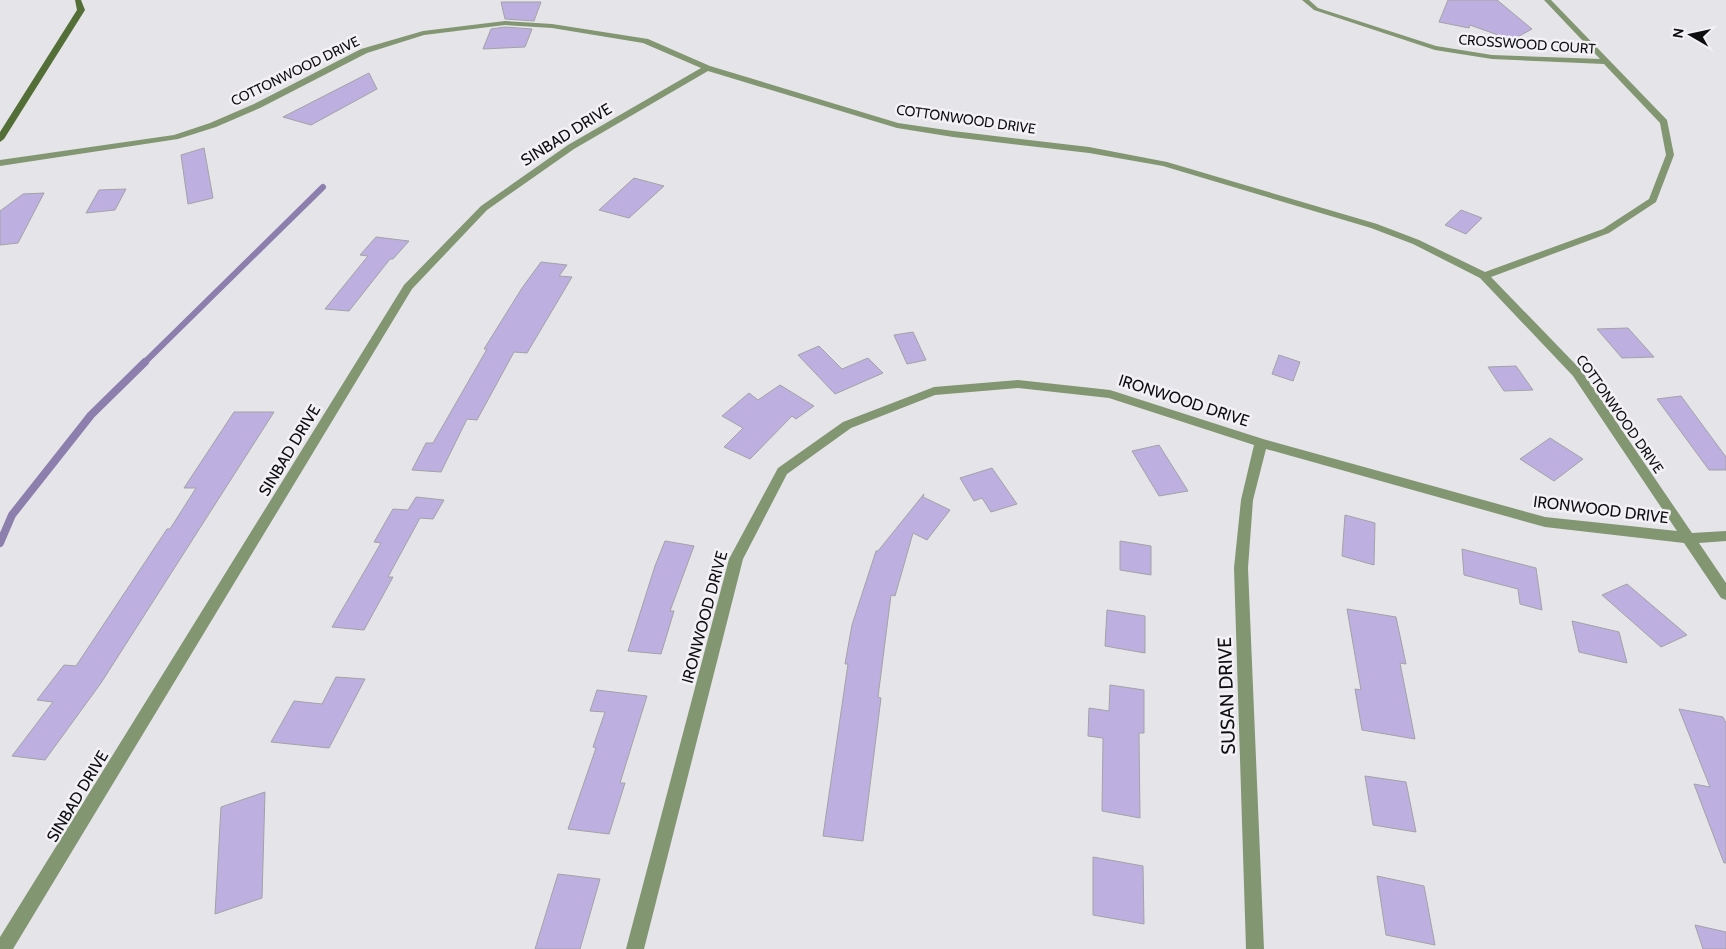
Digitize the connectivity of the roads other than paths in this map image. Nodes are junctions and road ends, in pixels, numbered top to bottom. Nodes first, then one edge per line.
1 (78, 0) edge
2 (1305, 0) edge
3 (1547, 0) edge
4 (1607, 62) junction
5 (707, 68) junction
6 (0, 139) edge
7 (0, 162) edge
8 (1484, 276) junction
9 (1261, 443) junction
10 (1726, 536) edge
11 (1689, 538) junction
12 (1726, 594) edge
13 (3, 949) edge
14 (635, 949) edge
15 (1255, 949) edge

1 - 6 street
2 - 4 street, CROSSWOOD COURT
3 - 4 street
4 - 8 street
5 - 7 street, COTTONWOOD DRIVE
5 - 8 street, COTTONWOOD DRIVE
5 - 13 street, SINBAD DRIVE
8 - 11 street, COTTONWOOD DRIVE
9 - 11 street, IRONWOOD DRIVE
9 - 14 street, IRONWOOD DRIVE
9 - 15 street, SUSAN DRIVE
10 - 11 street, IRONWOOD DRIVE
11 - 12 street, COTTONWOOD DRIVE

